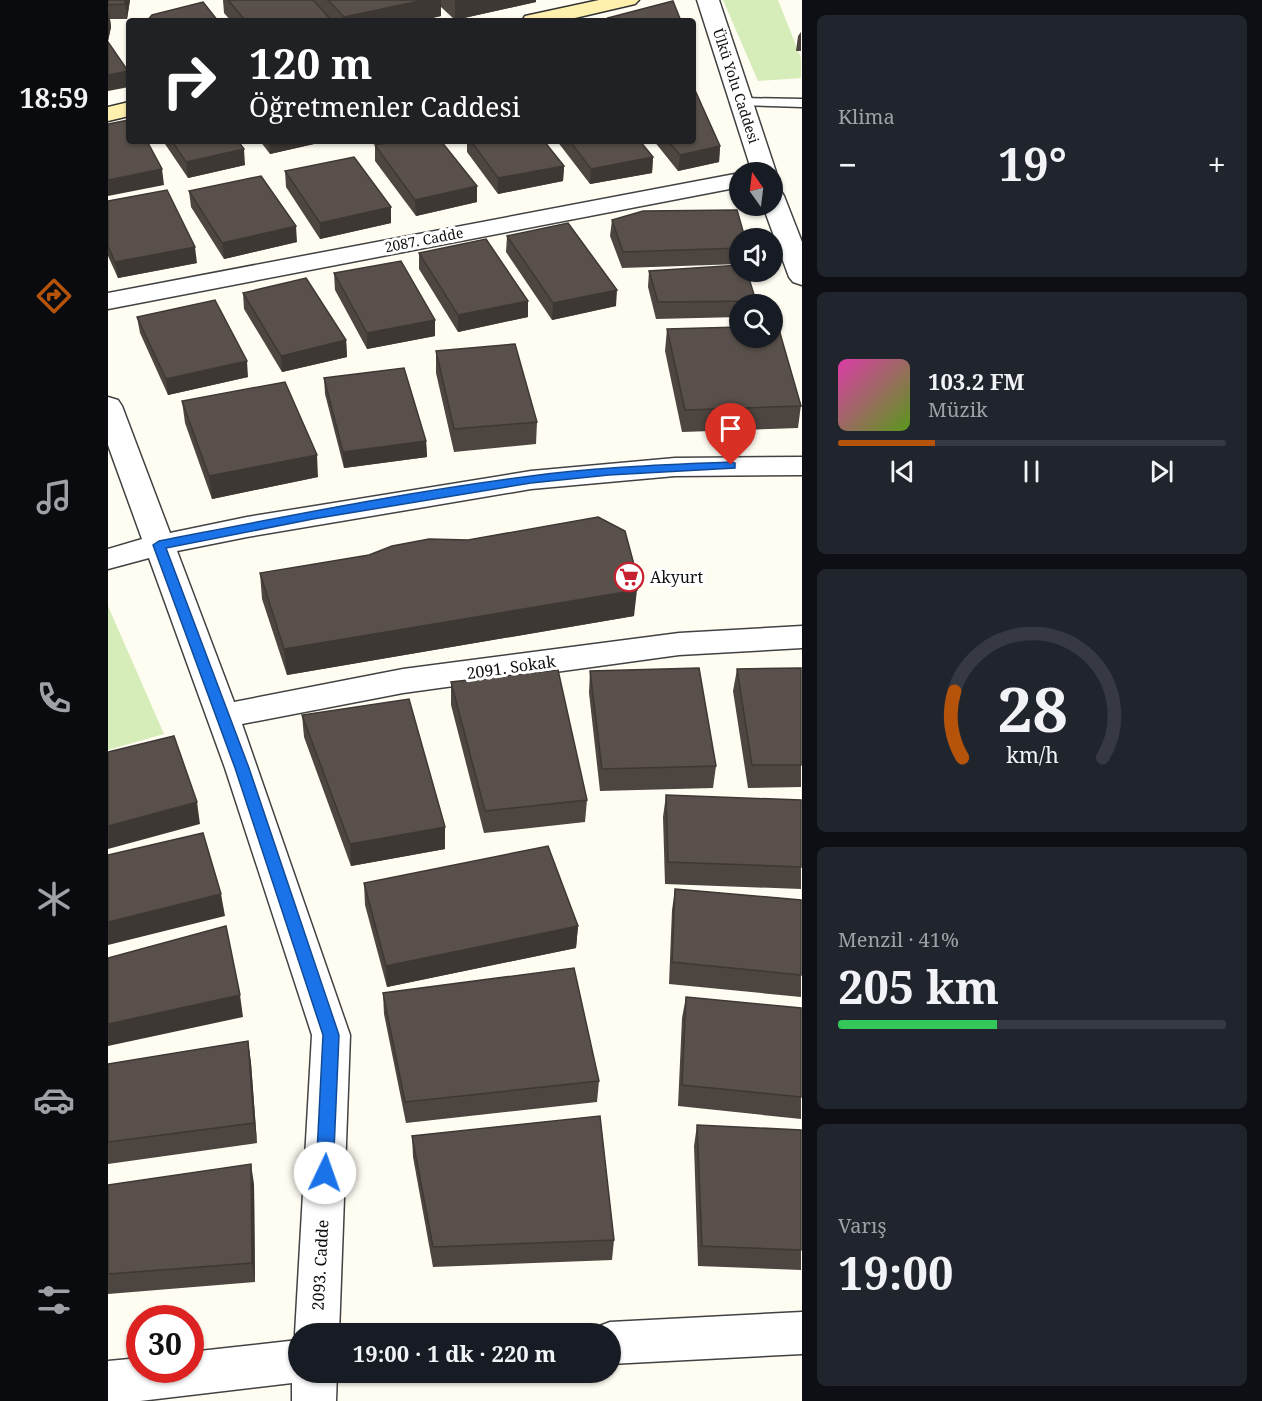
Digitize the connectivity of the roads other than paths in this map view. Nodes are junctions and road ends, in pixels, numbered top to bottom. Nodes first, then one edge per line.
1 (628, 0) edge
2 (708, 0) edge
3 (547, 18) edge
4 (740, 102) junction
5 (801, 102) edge
6 (126, 110) edge
7 (108, 114) edge
8 (761, 162) edge
9 (729, 182) edge
10 (779, 216) edge
11 (801, 277) edge
12 (108, 301) edge
13 (108, 406) edge
14 (801, 466) edge
15 (159, 545) junction
16 (108, 559) edge
17 (801, 637) edge
18 (222, 716) junction
19 (318, 1323) edge
20 (801, 1333) edge
21 (621, 1342) edge
22 (288, 1362) edge
23 (108, 1383) edge
24 (315, 1383) edge
25 (314, 1401) edge

1 - 3 street
2 - 4 street, Ülkü Yolu Caddesi
4 - 5 lane
4 - 8 street, Ülkü Yolu Caddesi
6 - 7 street
9 - 12 street, 2087. Cadde
10 - 11 street
13 - 15 street, 2093. Cadde
14 - 15 street
15 - 16 street
15 - 18 street, 2093. Cadde
17 - 18 street, 2091. Sokak
18 - 19 street, 2093. Cadde
20 - 21 street
22 - 23 street
24 - 25 street

